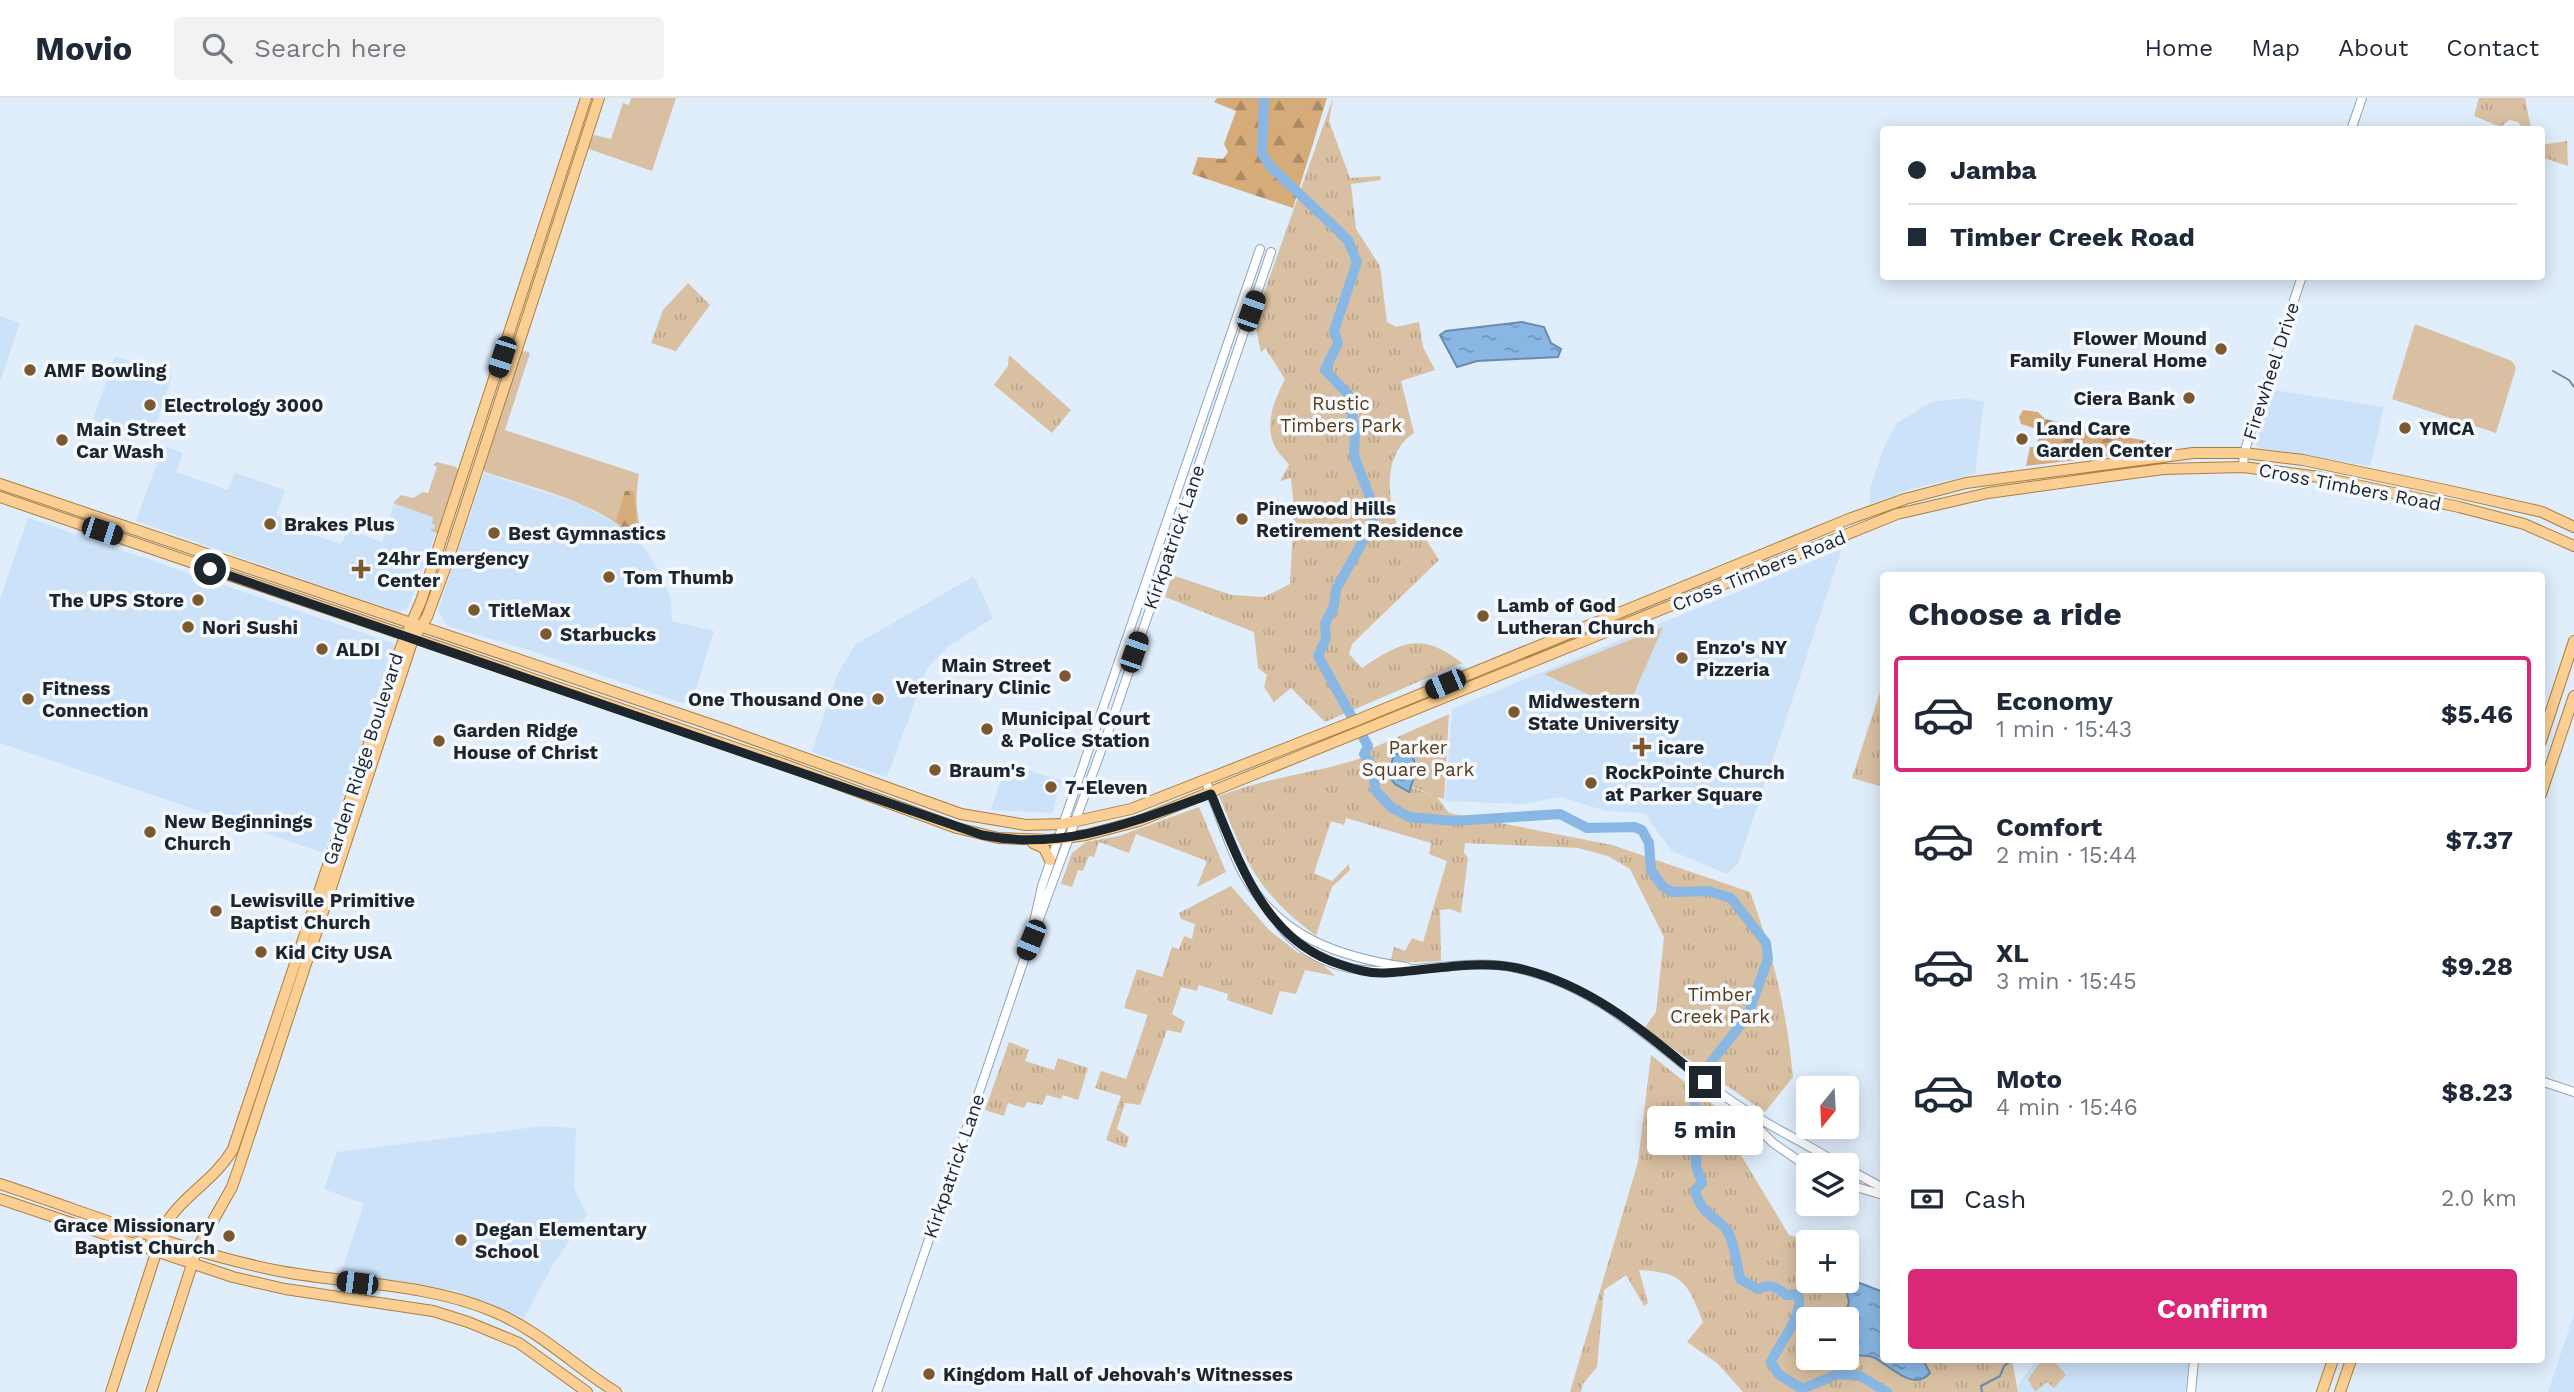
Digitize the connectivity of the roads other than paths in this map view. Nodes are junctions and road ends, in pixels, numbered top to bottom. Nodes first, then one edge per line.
1 (586, 98) edge
2 (599, 98) edge
3 (2362, 98) edge
4 (2352, 126) edge
5 (1260, 249) dead end
6 (1271, 252) dead end
7 (2301, 280) edge
8 (2244, 453) junction
9 (465, 467) junction
10 (2243, 467) junction
11 (2351, 470) junction
12 (477, 472) junction
13 (2319, 477) junction
14 (4, 486) edge
15 (2443, 489) junction
16 (2, 498) edge
17 (2441, 503) junction
18 (2574, 527) edge
19 (2574, 546) edge
20 (268, 575) junction
21 (264, 587) junction
22 (411, 624) junction
23 (422, 628) junction
24 (409, 638) junction
25 (2574, 640) edge
26 (1520, 652) junction
27 (523, 662) junction
28 (1525, 666) junction
29 (519, 676) junction
30 (595, 687) junction
31 (2574, 696) edge
32 (591, 700) junction
33 (1100, 716) junction
34 (1112, 721) junction
35 (2545, 729) edge
36 (818, 764) junction
37 (366, 769) junction
38 (814, 776) junction
39 (1205, 780) junction
40 (2545, 782) edge
41 (1211, 794) junction
42 (938, 805) junction
43 (933, 819) junction
44 (1076, 821) junction
45 (1063, 824) junction
46 (1069, 838) junction
47 (1058, 839) junction
48 (1022, 840) junction
49 (1051, 860) junction
50 (1031, 940) junction
51 (2545, 1082) edge
52 (2574, 1092) edge
53 (1735, 1104) junction
54 (1820, 1153) edge
55 (1796, 1159) edge
56 (1859, 1175) edge
57 (0, 1184) edge
58 (1880, 1186) edge
59 (1859, 1188) edge
60 (1880, 1194) edge
61 (0, 1199) edge
62 (161, 1237) junction
63 (197, 1248) junction
64 (157, 1250) junction
65 (193, 1263) junction
66 (461, 1300) junction
67 (457, 1318) junction
68 (2194, 1363) edge
69 (2332, 1363) edge
70 (2350, 1363) edge
71 (111, 1392) edge
72 (151, 1392) edge
73 (587, 1392) edge
74 (616, 1392) edge
75 (877, 1392) edge
76 (2191, 1392) edge
77 (2322, 1392) edge
78 (2340, 1392) edge

1 - 9 main road, Garden Ridge Boulevard
2 - 12 main road
3 - 4 street
5 - 33 street, Kirkpatrick Lane
6 - 34 street, Kirkpatrick Lane
7 - 8 street, Firewheel Drive
8 - 10 street, Firewheel Drive
8 - 11 main road, Cross Timbers Road
8 - 26 main road, Cross Timbers Road
9 - 12 main road
9 - 22 main road, Garden Ridge Boulevard
10 - 13 main road, Cross Timbers Road
10 - 28 main road, Cross Timbers Road
11 - 13 main road
11 - 15 main road, Cross Timbers Road
12 - 23 main road
13 - 17 main road, Cross Timbers Road
14 - 16 main road
14 - 20 main road, Cross Timbers Road
15 - 17 main road
15 - 18 main road, Cross Timbers Road
16 - 21 main road, Cross Timbers Road
17 - 19 main road, Cross Timbers Road
20 - 21 main road
20 - 22 main road, Cross Timbers Road
21 - 24 main road, Cross Timbers Road
22 - 23 main road, Cross Timbers Road
22 - 24 main road, Garden Ridge Boulevard
23 - 24 main road
23 - 27 main road, Cross Timbers Road
24 - 29 main road, Cross Timbers Road
24 - 37 main road
25 - 35 main road
26 - 28 main road
26 - 39 main road, Cross Timbers Road
27 - 29 main road
27 - 30 main road, Cross Timbers Road
28 - 41 main road, Cross Timbers Road
29 - 32 main road, Cross Timbers Road
30 - 32 main road
30 - 36 main road, Cross Timbers Road
31 - 40 main road
32 - 38 main road, Cross Timbers Road
33 - 34 street
33 - 45 street, Kirkpatrick Lane
34 - 44 street, Kirkpatrick Lane
36 - 38 main road
36 - 42 main road, Cross Timbers Road
37 - 62 main road, Garden Ridge Boulevard
37 - 63 main road
38 - 43 main road, Cross Timbers Road
39 - 41 street
39 - 44 main road, Cross Timbers Road
41 - 46 main road, Cross Timbers Road
41 - 53 street
42 - 43 main road
42 - 45 main road, Cross Timbers Road
43 - 48 main road, Cross Timbers Road
44 - 45 main road, Cross Timbers Road
44 - 46 street, Kirkpatrick Lane
45 - 47 street, Kirkpatrick Lane
46 - 47 main road, Cross Timbers Road
46 - 50 street, Kirkpatrick Lane
47 - 48 main road, Cross Timbers Road
47 - 49 street, Kirkpatrick Lane
48 - 49 main road
49 - 50 street, Kirkpatrick Lane
50 - 75 street, Kirkpatrick Lane
51 - 52 street
53 - 54 street
53 - 55 street
56 - 58 street
57 - 62 main road
59 - 60 street
61 - 64 main road
62 - 63 main road
62 - 64 main road, Garden Ridge Boulevard
63 - 65 main road
63 - 66 main road
64 - 65 main road
64 - 71 main road, Garden Ridge Boulevard
65 - 67 main road
65 - 72 main road
66 - 67 main road
66 - 74 main road
67 - 73 main road
68 - 76 street
69 - 77 main road
70 - 78 main road

